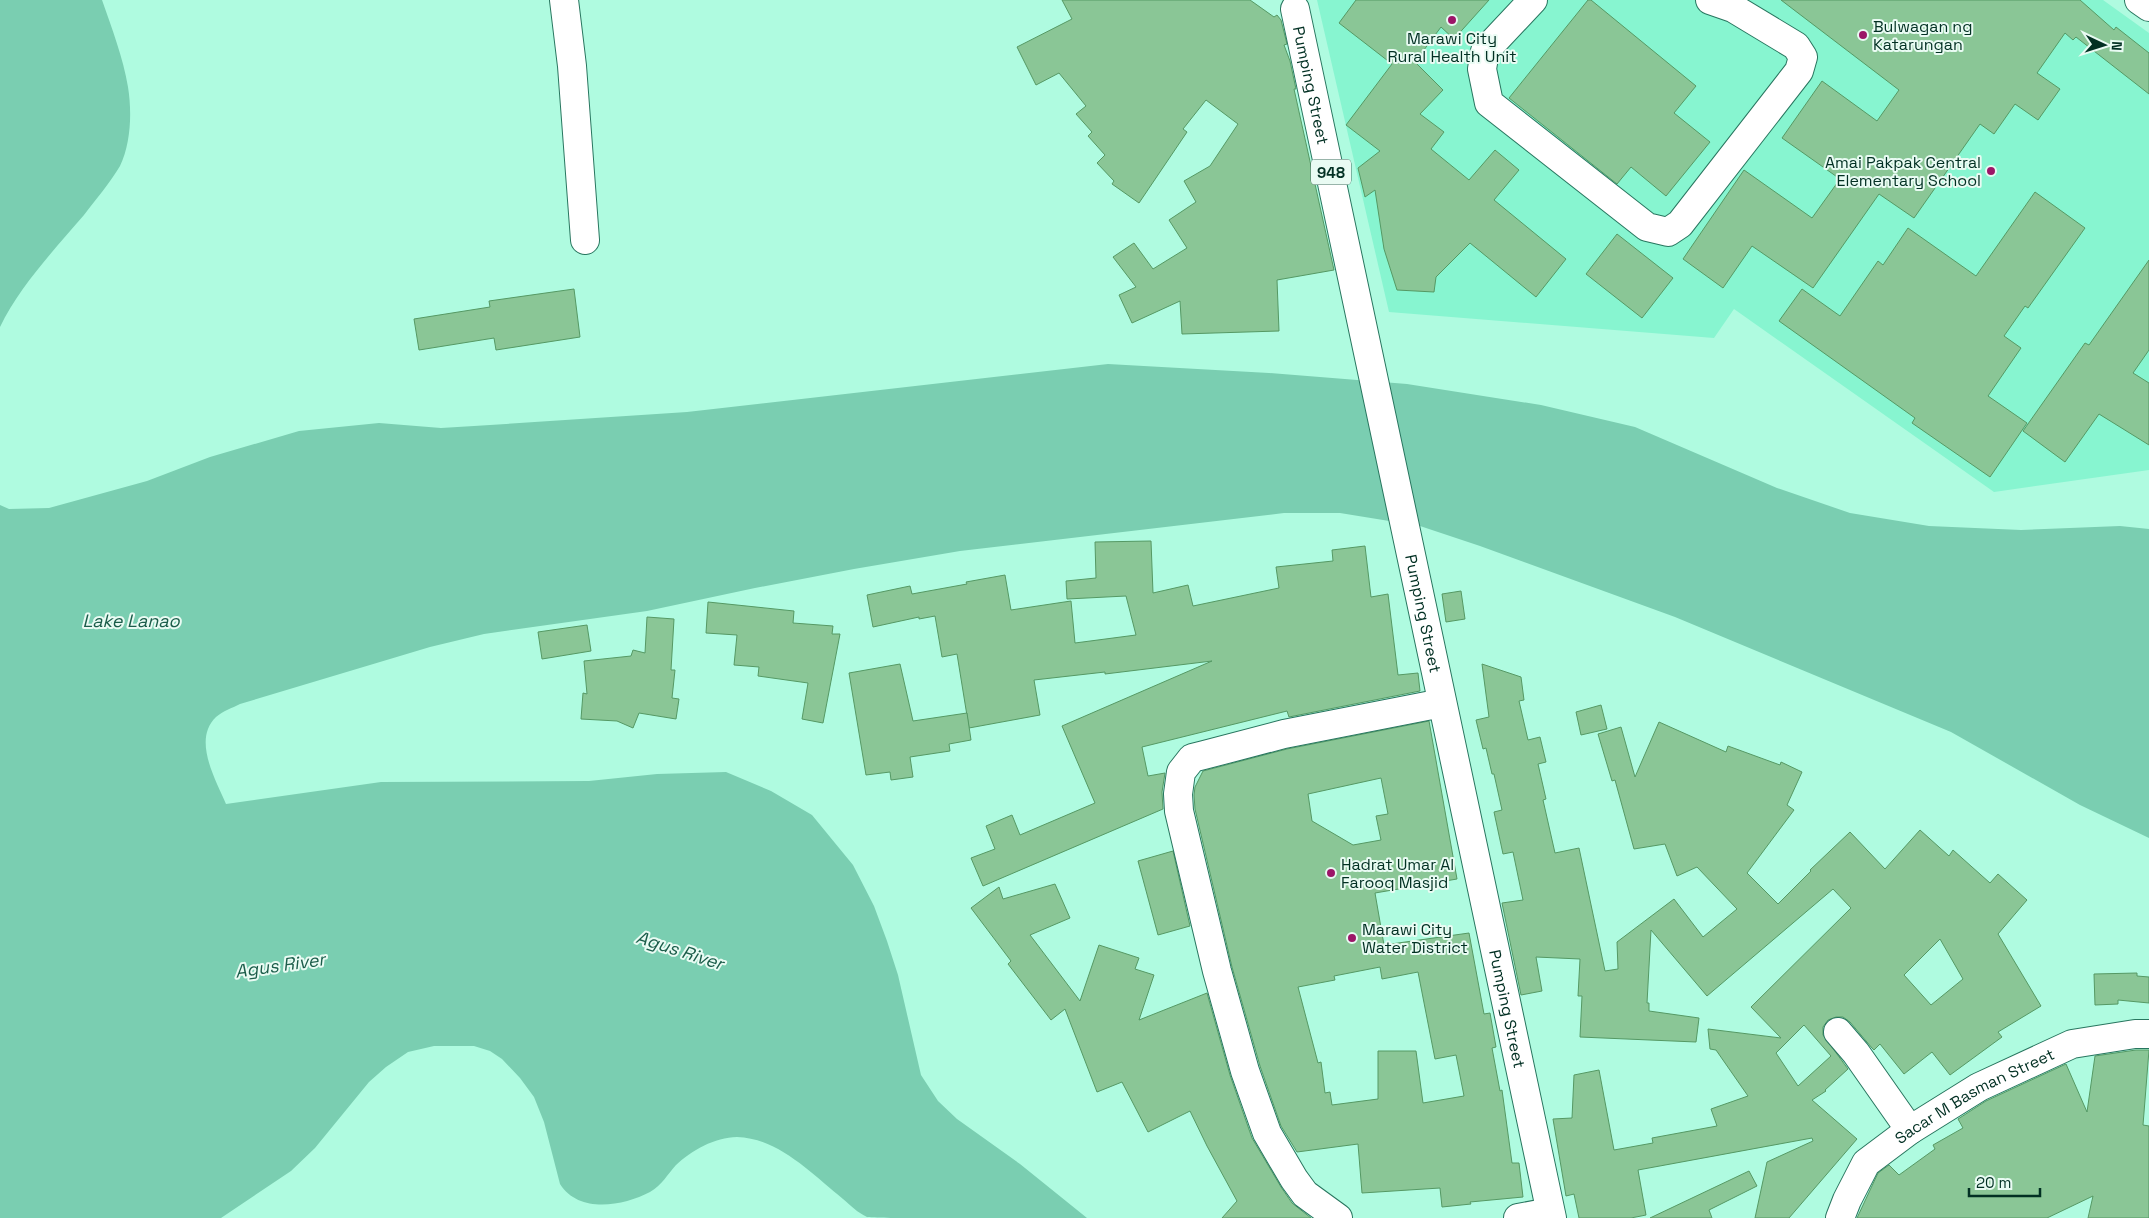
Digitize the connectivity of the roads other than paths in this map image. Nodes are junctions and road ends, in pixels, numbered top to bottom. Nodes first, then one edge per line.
1 (564, 0) edge
2 (1533, 0) edge
3 (1710, 0) edge
4 (2139, 0) edge
5 (1292, 3) edge
6 (2149, 8) edge
7 (585, 240) dead end
8 (1442, 703) junction
9 (1838, 1032) dead end
10 (2149, 1034) edge
11 (1910, 1130) junction
12 (1551, 1215) edge
13 (1338, 1218) edge
14 (1518, 1218) edge
15 (1840, 1218) edge

1 - 7 main road
2 - 3 main road
4 - 6 main road
5 - 8 main road, Pumping Street / 948
8 - 12 main road, Pumping Street / 948
8 - 13 main road
9 - 11 main road
10 - 11 main road, Sacar M Basman Street
11 - 15 main road, Sacar M Basman Street
12 - 14 main road

